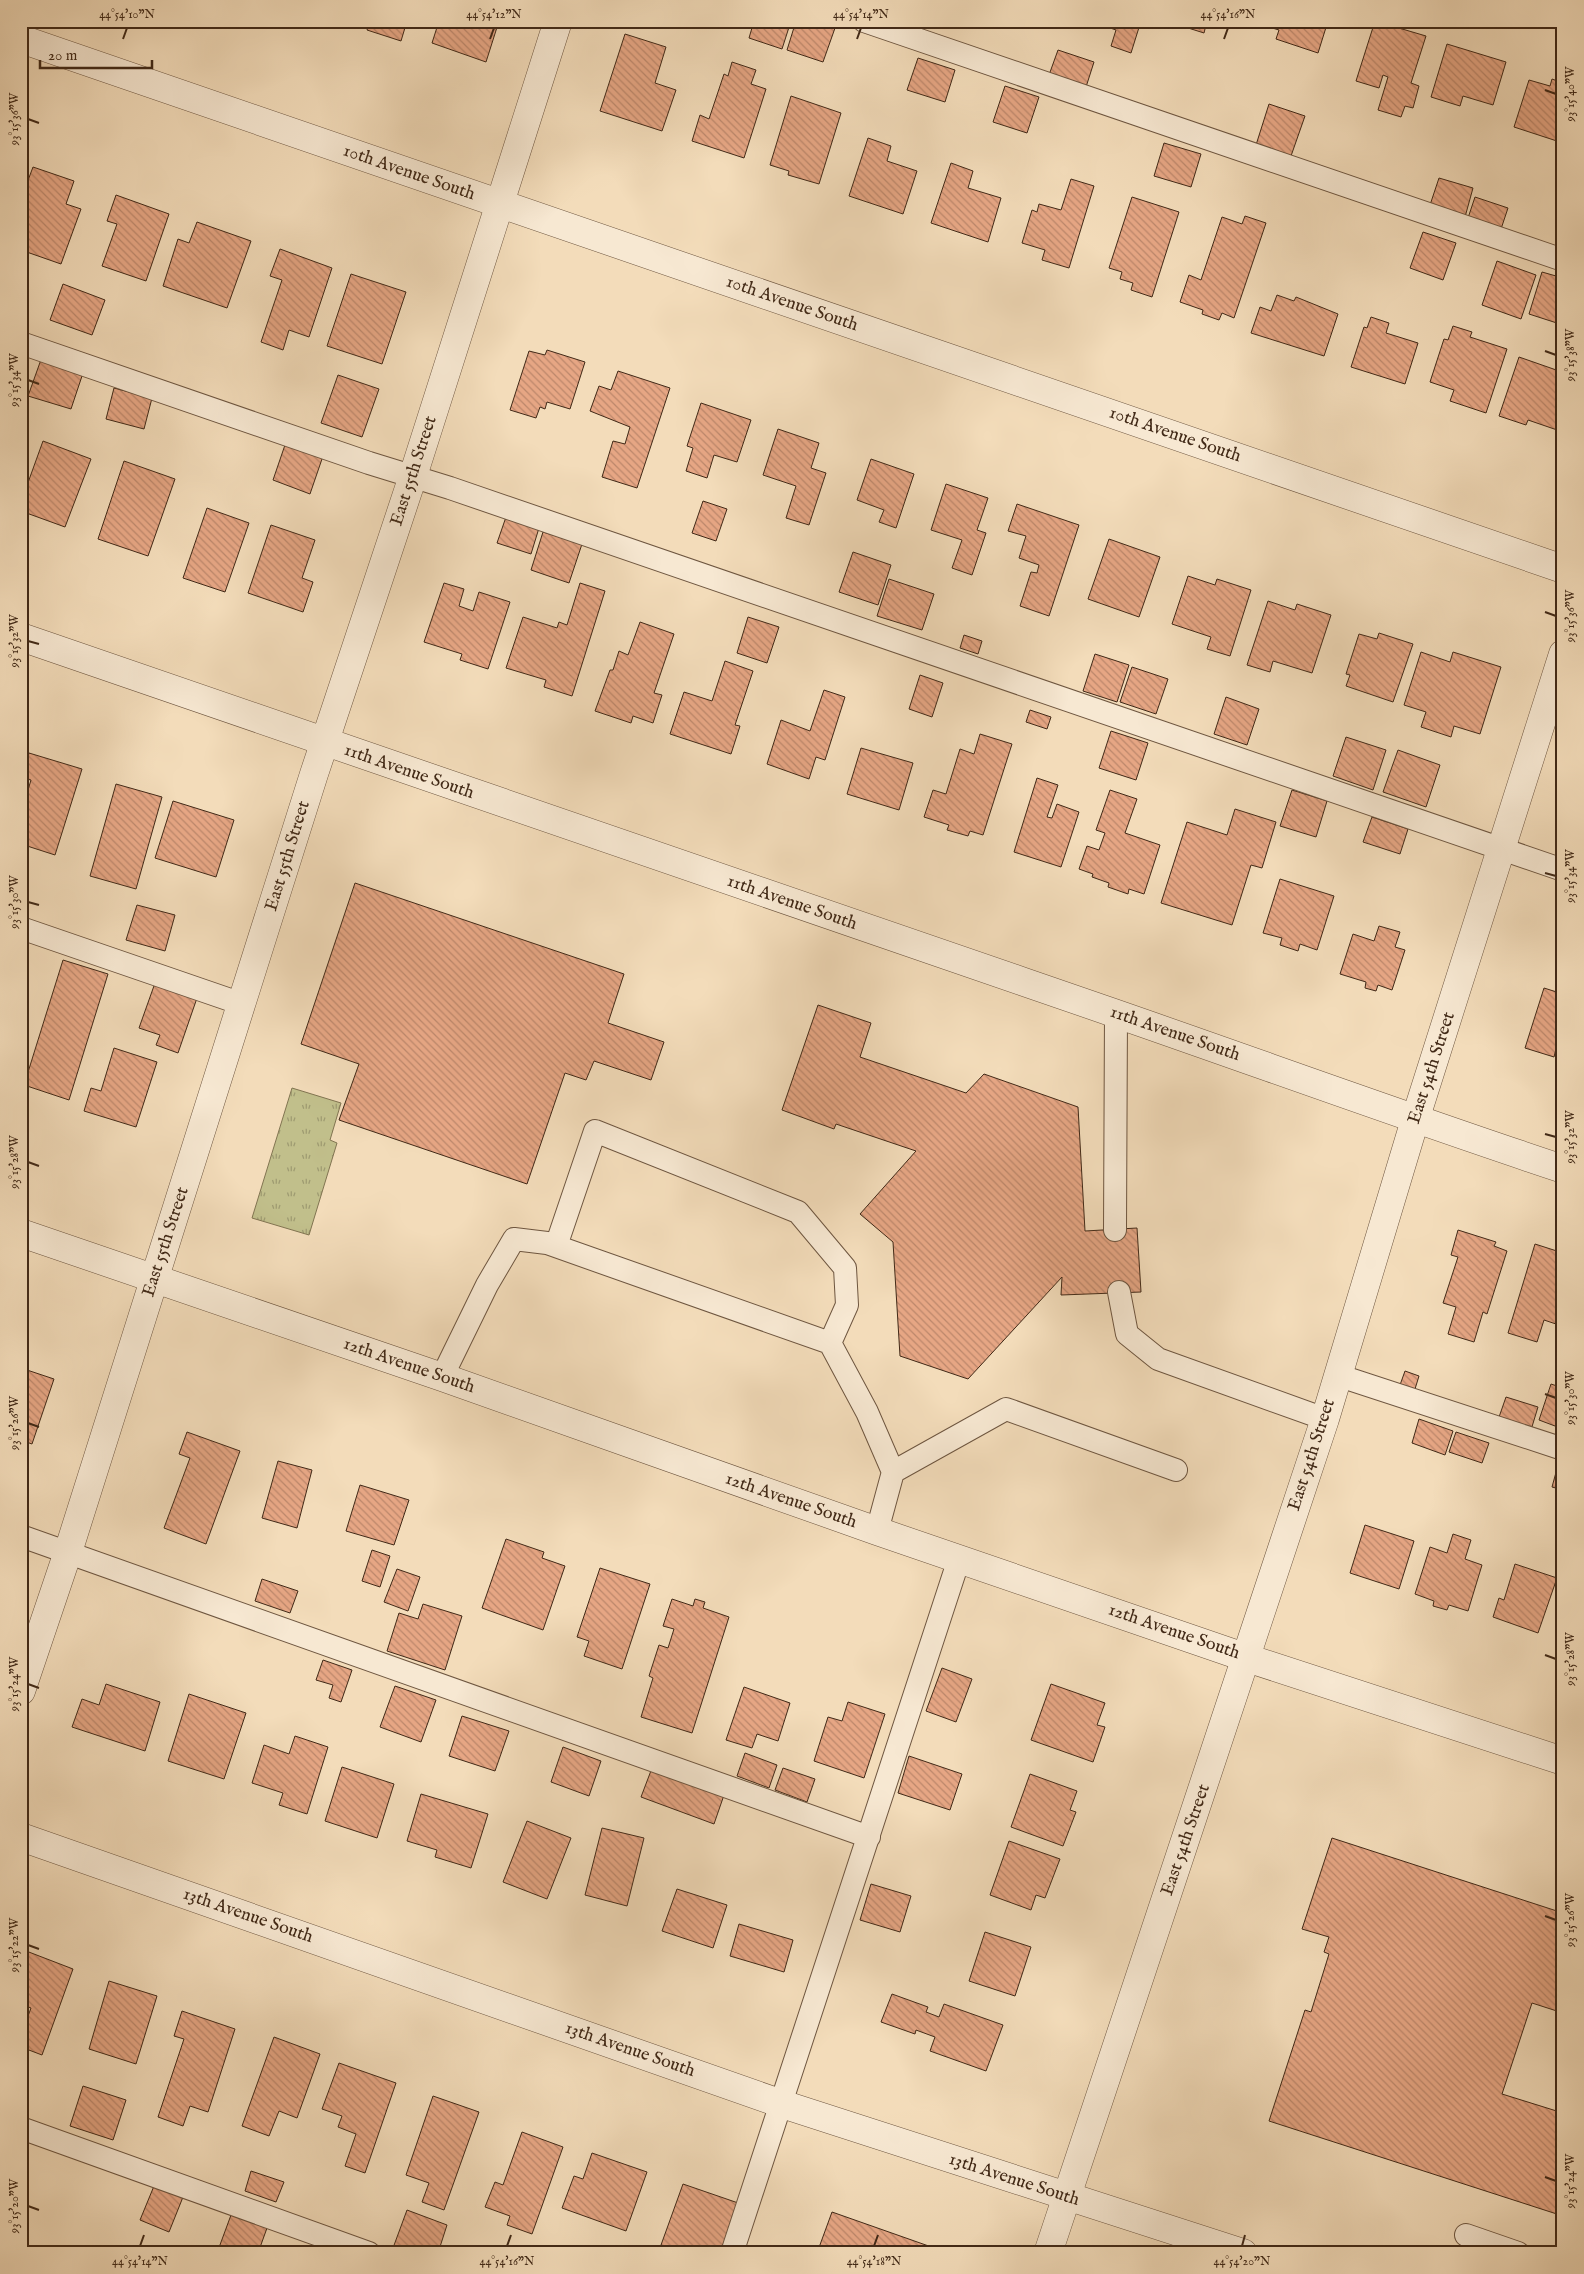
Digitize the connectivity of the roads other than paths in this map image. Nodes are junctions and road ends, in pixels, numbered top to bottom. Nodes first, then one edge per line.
1 (558, 21) edge
2 (864, 21) edge
3 (21, 39) edge
4 (499, 204) junction
5 (1563, 260) edge
6 (21, 343) edge
7 (413, 476) junction
8 (1563, 569) edge
9 (21, 637) edge
10 (1563, 654) edge
11 (324, 743) junction
12 (1501, 850) junction
13 (1563, 870) edge
14 (21, 928) edge
15 (242, 1004) junction
16 (1116, 1013) junction
17 (1415, 1120) junction
18 (1563, 1169) edge
19 (1115, 1230) dead end
20 (21, 1233) edge
21 (556, 1246) junction
22 (154, 1280) junction
23 (1119, 1292) dead end
24 (830, 1343) junction
25 (1337, 1375) junction
26 (442, 1378) junction
27 (1325, 1419) junction
28 (1563, 1449) edge
29 (1176, 1470) dead end
30 (893, 1472) junction
31 (877, 1531) junction
32 (21, 1536) edge
33 (68, 1552) junction
34 (959, 1559) junction
35 (1247, 1658) junction
36 (21, 1692) edge
37 (1563, 1761) edge
38 (21, 1837) edge
39 (869, 1837) junction
40 (782, 2104) junction
41 (21, 2128) edge
42 (1066, 2196) junction
43 (1466, 2235) dead end
44 (370, 2253) edge
45 (732, 2253) edge
46 (1048, 2253) edge
47 (1243, 2253) edge
48 (1518, 2253) edge

1 - 4 street, East 55th Street
2 - 5 lane
3 - 4 street, 10th Avenue South
4 - 7 street, East 55th Street
4 - 8 street, 10th Avenue South
6 - 7 lane
7 - 11 street, East 55th Street
7 - 12 lane
9 - 11 street, 11th Avenue South
10 - 12 street, East 54th Street
11 - 15 street, East 55th Street
11 - 16 street, 11th Avenue South
12 - 13 lane
12 - 17 street, East 54th Street
14 - 15 lane
15 - 22 street, East 55th Street
16 - 17 street, 11th Avenue South
16 - 19 lane
17 - 18 street, 11th Avenue South
17 - 25 street, East 54th Street
20 - 22 street, 12th Avenue South
21 - 24 lane
21 - 24 lane
21 - 26 lane
22 - 26 street, 12th Avenue South
22 - 33 street, East 55th Street
23 - 27 lane
24 - 30 lane
25 - 27 street, East 54th Street
25 - 28 lane
26 - 31 street, 12th Avenue South
27 - 35 street, East 54th Street
29 - 30 lane
30 - 31 lane
31 - 34 street, 12th Avenue South
32 - 33 lane
33 - 36 street, East 55th Street
33 - 39 lane
34 - 35 street, 12th Avenue South
34 - 39 lane
35 - 37 street, 12th Avenue South
35 - 42 street, East 54th Street
38 - 40 street, 13th Avenue South
39 - 40 lane
40 - 42 street, 13th Avenue South
40 - 45 lane
41 - 44 lane
42 - 46 street, East 54th Street
42 - 47 street, 13th Avenue South
43 - 48 lane

